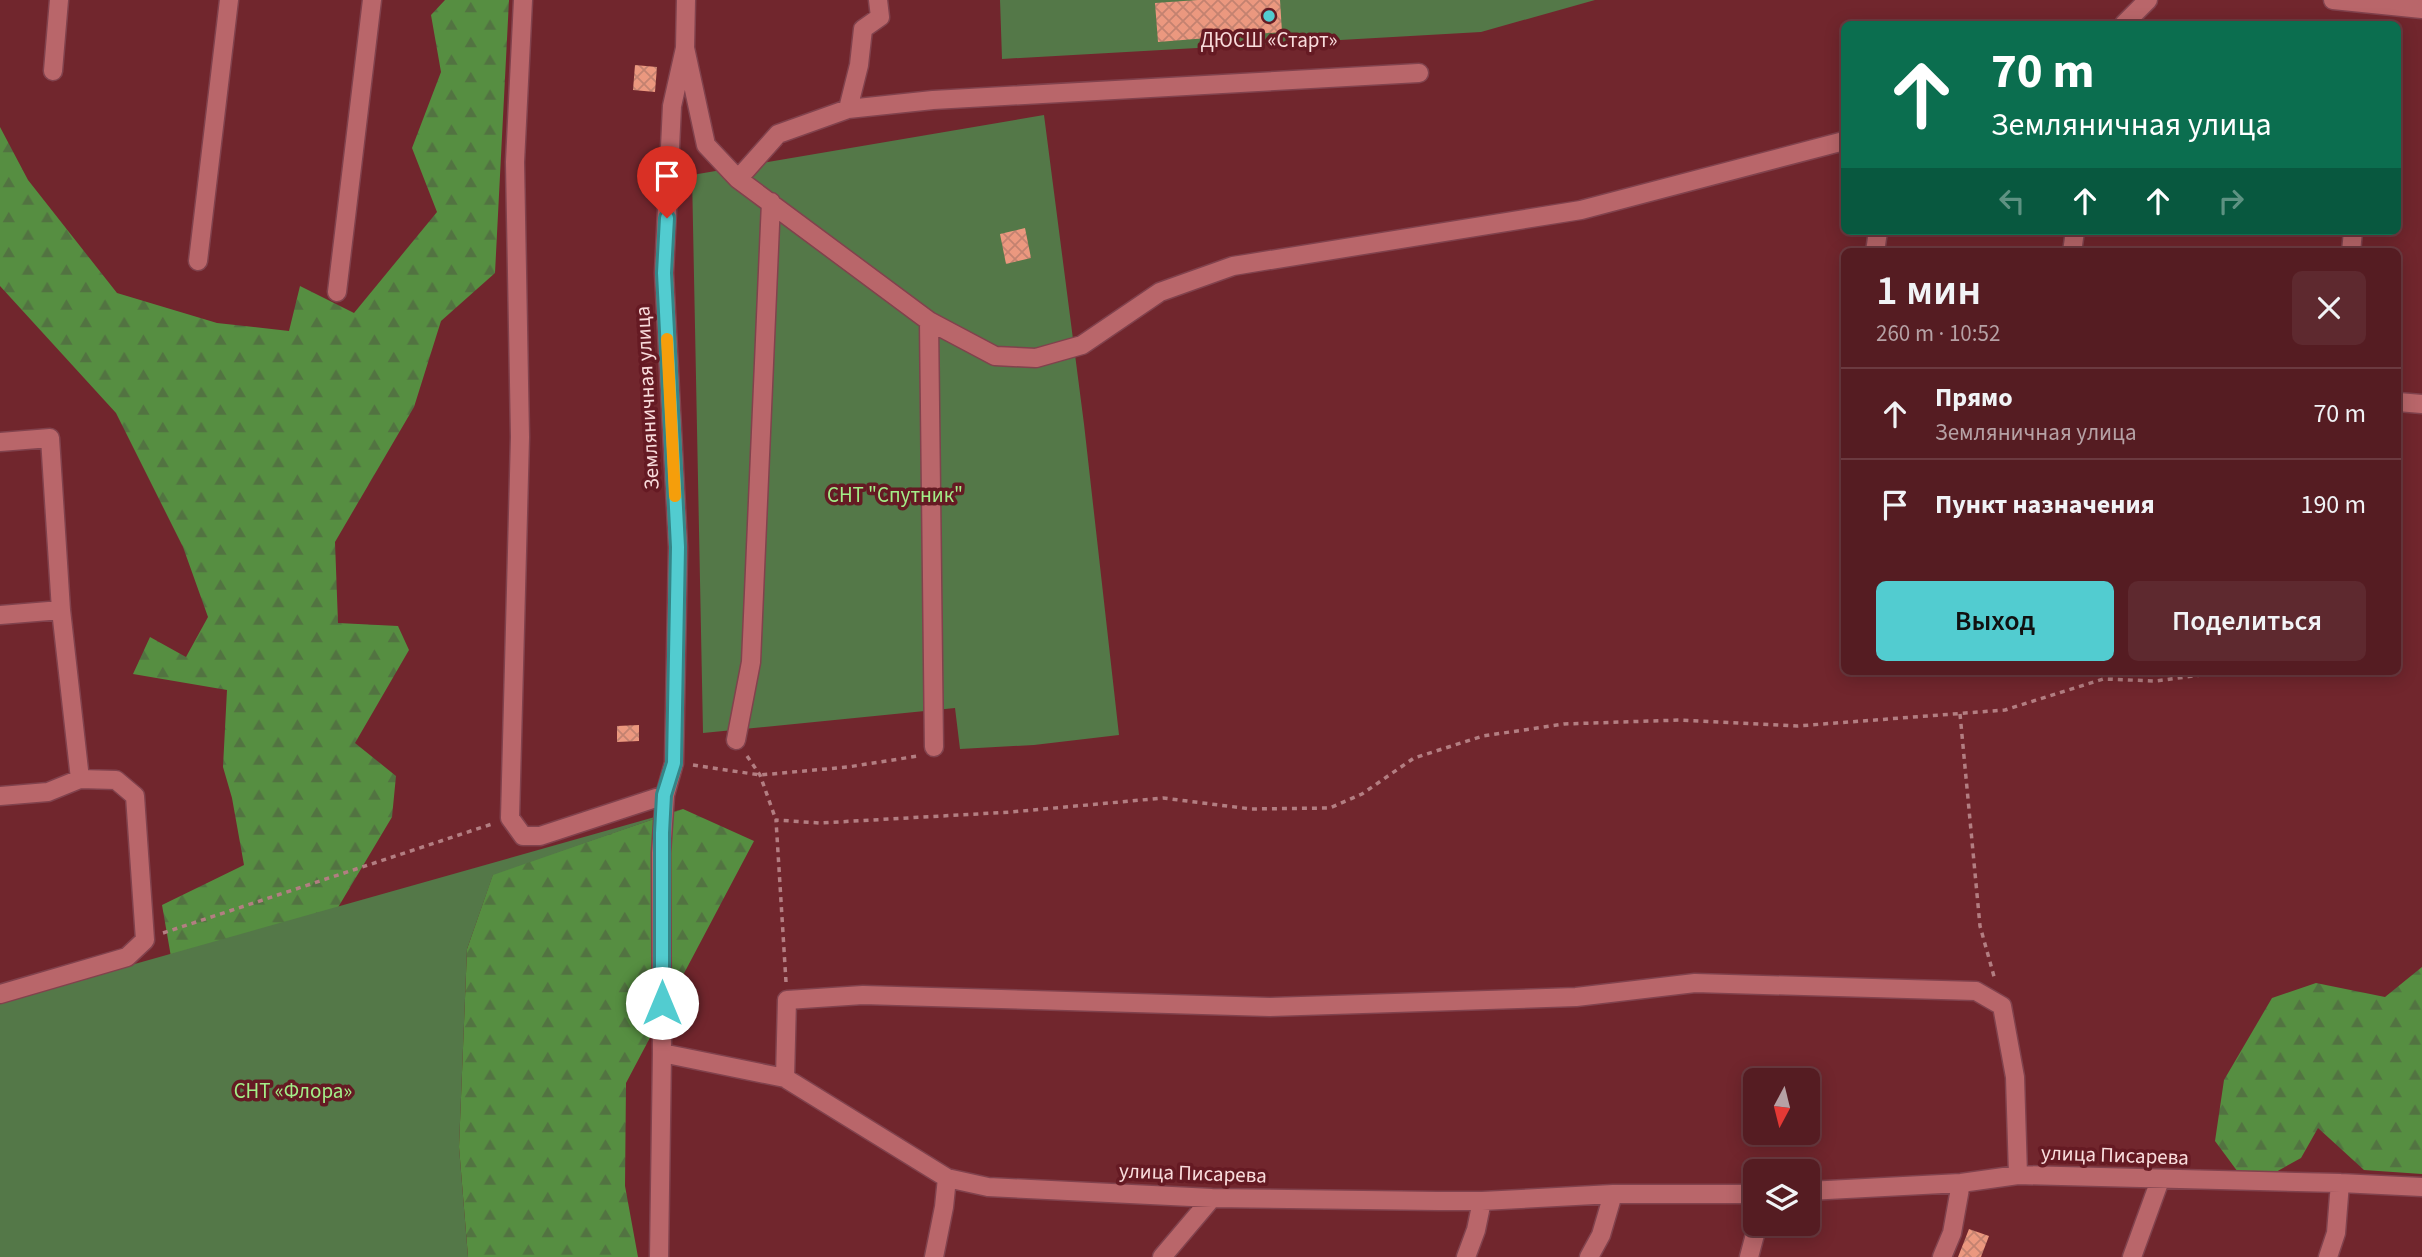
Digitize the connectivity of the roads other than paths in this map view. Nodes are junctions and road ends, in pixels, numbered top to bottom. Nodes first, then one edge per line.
1 (59, 0) edge
2 (229, 0) edge
3 (372, 0) edge
4 (523, 0) edge
5 (686, 0) edge
6 (878, 0) edge
7 (2148, 0) edge
8 (2333, 0) edge
9 (2422, 9) edge
10 (2127, 21) edge
11 (685, 48) junction
12 (53, 71) dead end
13 (1419, 73) dead end
14 (848, 109) junction
15 (1841, 142) edge
16 (738, 179) junction
17 (771, 202) junction
18 (198, 261) dead end
19 (337, 292) dead end
20 (929, 321) junction
21 (2401, 401) edge
22 (2422, 404) edge
23 (0, 442) edge
24 (61, 610) junction
25 (0, 615) edge
26 (736, 740) road end
27 (934, 747) road end
28 (80, 779) junction
29 (664, 795) junction
30 (0, 796) edge
31 (0, 994) edge
32 (662, 1053) junction
33 (785, 1078) junction
34 (2018, 1175) junction
35 (947, 1178) junction
36 (2160, 1180) junction
37 (1961, 1183) junction
38 (2340, 1183) junction
39 (2422, 1187) edge
40 (1820, 1190) edge
41 (1613, 1194) junction
42 (1743, 1194) edge
43 (1212, 1198) junction
44 (1482, 1201) junction
45 (1755, 1236) edge
46 (659, 1257) edge
47 (934, 1257) edge
48 (1162, 1257) edge
49 (1466, 1257) edge
50 (1589, 1257) edge
51 (1749, 1257) edge
52 (1942, 1257) edge
53 (2132, 1257) edge
54 (2328, 1257) edge

1 - 12 street
2 - 18 street
3 - 19 street
4 - 29 street
5 - 11 street, Земляничная улица
6 - 14 street
7 - 10 street
8 - 9 street
11 - 16 street
11 - 29 street, Земляничная улица
13 - 14 street
14 - 16 street
15 - 20 street
16 - 17 street
17 - 20 street
17 - 26 street
20 - 27 street
21 - 22 street
23 - 24 street
24 - 25 street
24 - 28 street
28 - 30 street
28 - 31 street
29 - 32 street, Земляничная улица
32 - 33 street, улица Писарева
32 - 46 street, Земляничная улица
33 - 34 street
33 - 35 street, улица Писарева
34 - 36 street, улица Писарева
34 - 37 street, улица Писарева
35 - 43 street, улица Писарева
35 - 47 street
36 - 38 street, улица Писарева
36 - 53 street
37 - 40 street, улица Писарева
37 - 52 street
38 - 39 street, улица Писарева
38 - 54 street
41 - 42 street, улица Писарева
41 - 44 street, улица Писарева
41 - 50 street
43 - 44 street, улица Писарева
43 - 48 street
44 - 49 street
45 - 51 street

